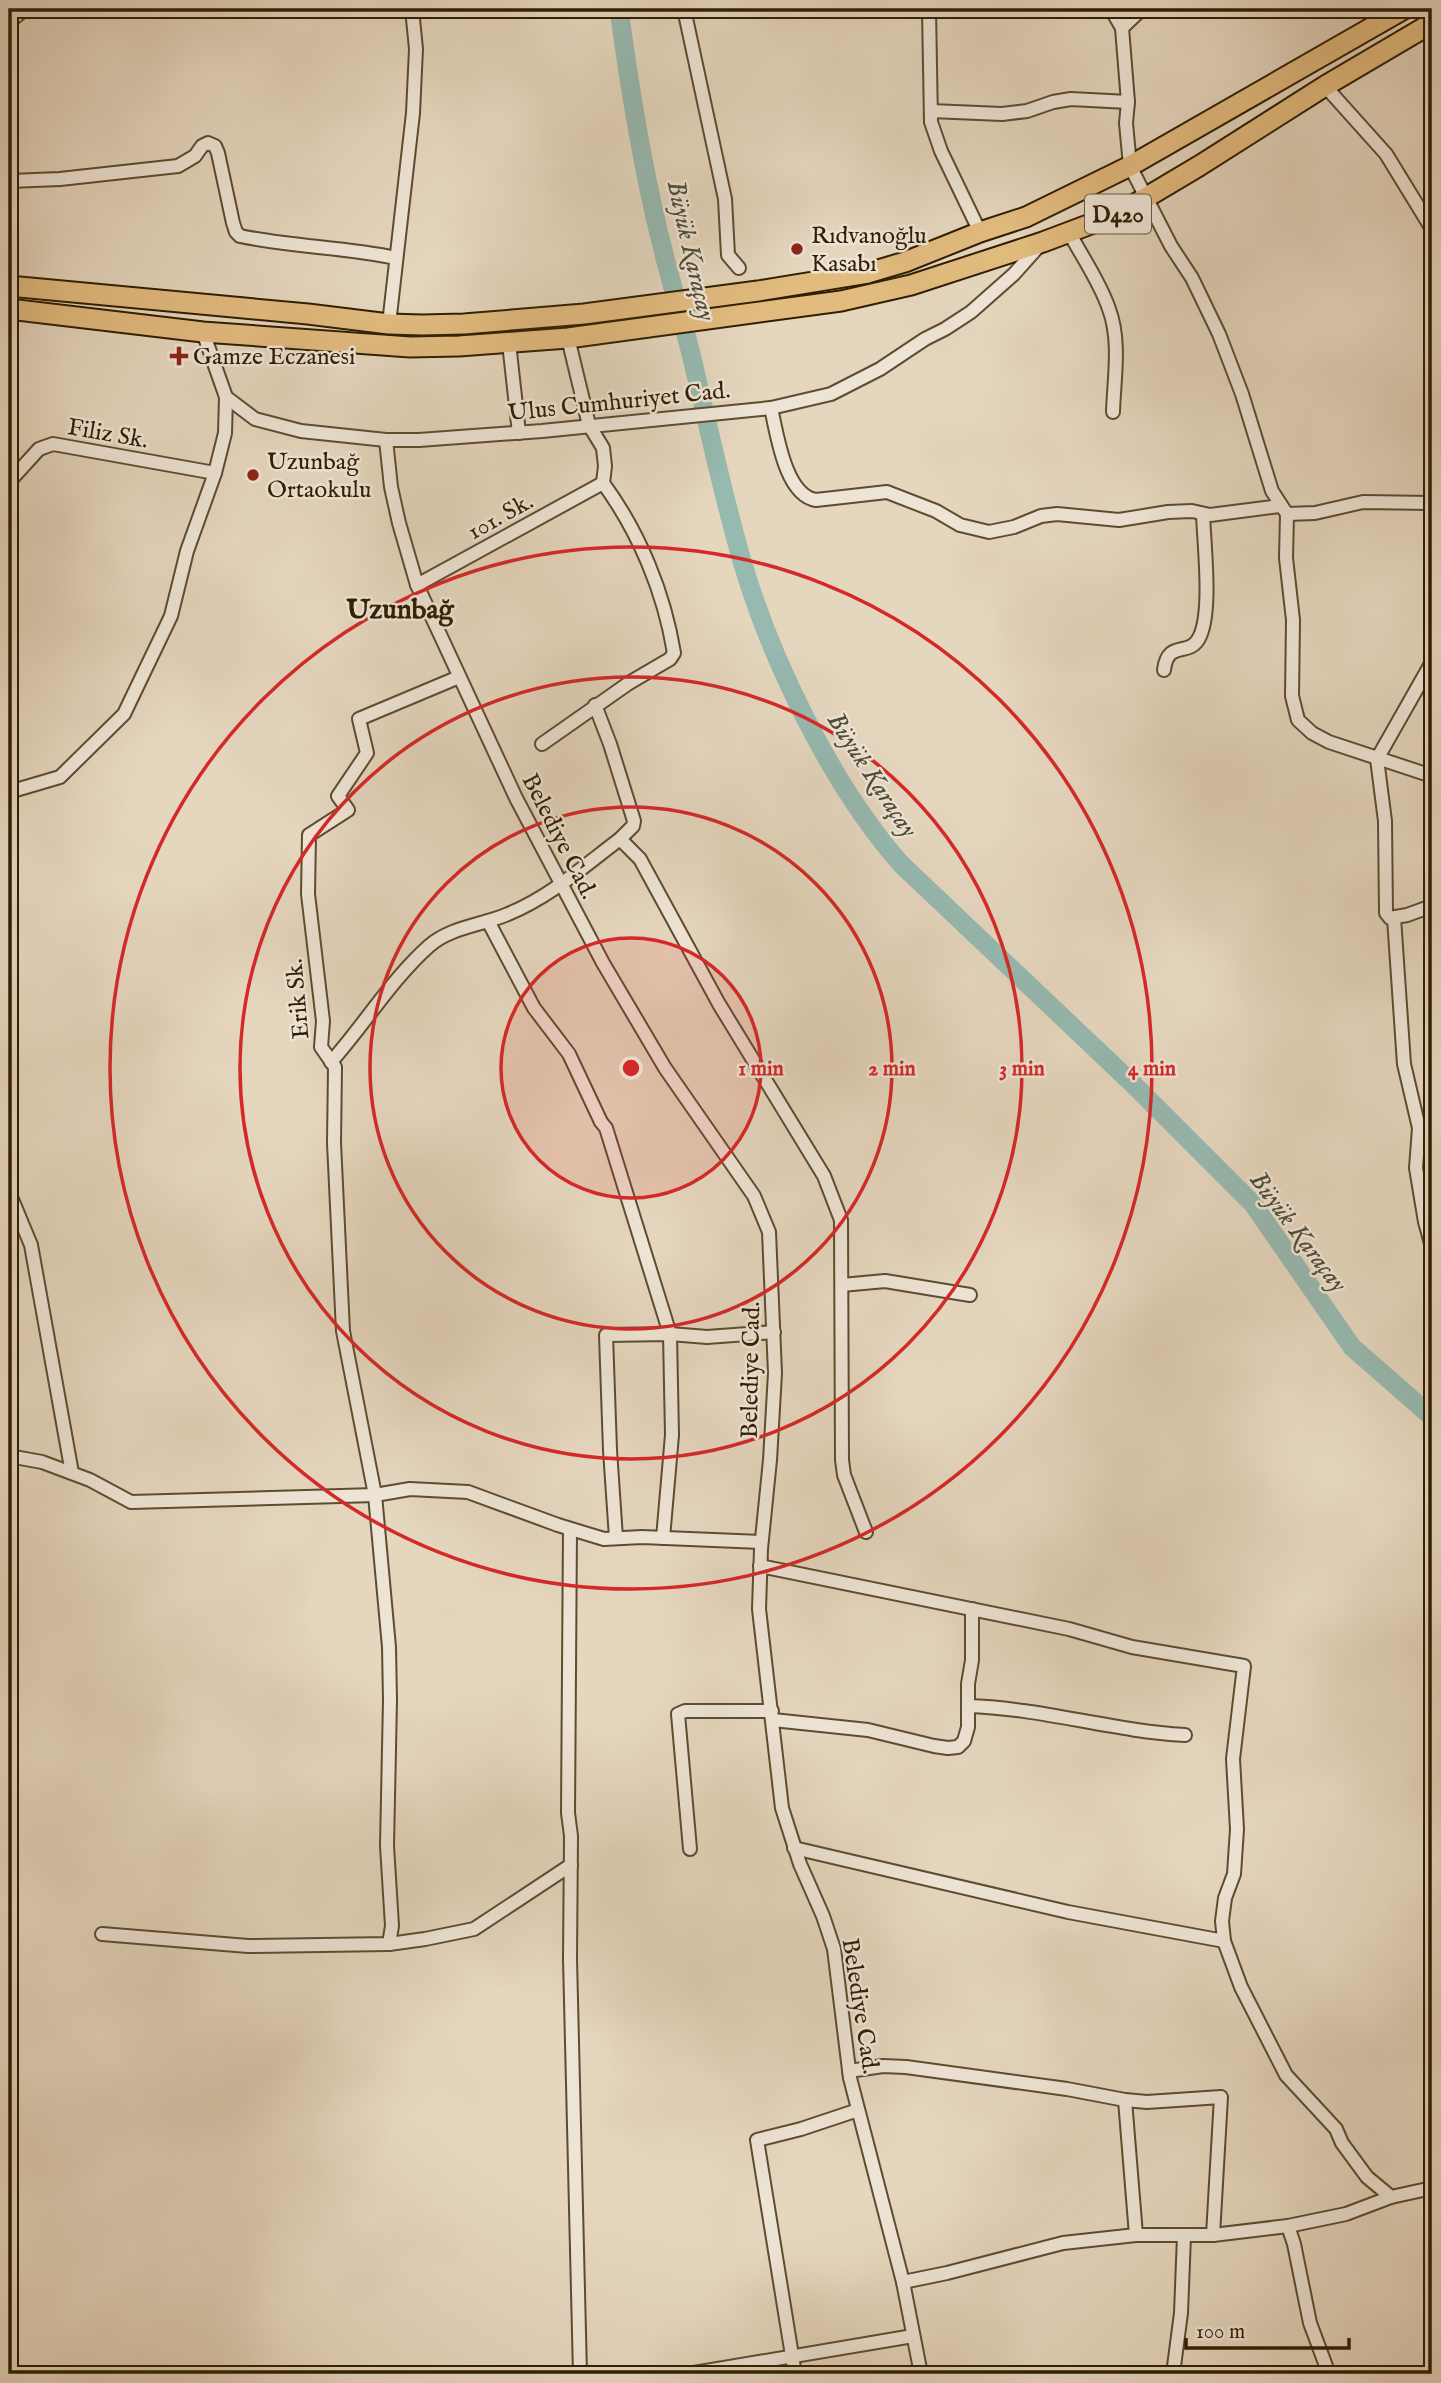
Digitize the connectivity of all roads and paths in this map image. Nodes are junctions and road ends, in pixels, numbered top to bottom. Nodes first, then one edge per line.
1 (25, 9) edge
2 (412, 9) edge
3 (684, 9) edge
4 (929, 9) edge
5 (1111, 9) edge
6 (1142, 9) edge
7 (1404, 9) edge
8 (9, 22) edge
9 (1432, 23) edge
10 (1122, 28) junction
11 (1325, 86) junction
12 (1128, 102) junction
13 (931, 111) junction
14 (1130, 166) junction
15 (9, 181) edge
16 (1145, 198) junction
17 (1432, 229) edge
18 (980, 232) junction
19 (1069, 232) junction
20 (1043, 242) junction
21 (396, 258) junction
22 (739, 268) dead end
23 (9, 286) edge
24 (9, 309) edge
25 (389, 324) junction
26 (203, 332) junction
27 (569, 338) junction
28 (509, 343) junction
29 (226, 397) junction
30 (771, 408) junction
31 (1113, 412) dead end
32 (589, 425) junction
33 (519, 433) junction
34 (386, 440) junction
35 (215, 473) junction
36 (9, 482) edge
37 (603, 483) junction
38 (1432, 503) edge
39 (1284, 510) junction
40 (1203, 514) junction
41 (417, 585) junction
42 (1432, 662) edge
43 (1164, 670) dead end
44 (458, 677) junction
45 (595, 705) junction
46 (542, 744) dead end
47 (1377, 759) junction
48 (1432, 776) edge
49 (9, 792) edge
50 (620, 839) junction
51 (561, 883) junction
52 (1432, 906) edge
53 (1394, 918) junction
54 (488, 921) junction
55 (331, 1062) junction
56 (9, 1192) edge
57 (1432, 1247) edge
58 (842, 1286) junction
59 (970, 1295) dead end
60 (774, 1332) junction
61 (670, 1334) junction
62 (9, 1456) edge
63 (72, 1473) junction
64 (375, 1495) junction
65 (570, 1529) junction
66 (866, 1532) dead end
67 (615, 1538) junction
68 (663, 1538) junction
69 (761, 1542) junction
70 (760, 1566) junction
71 (972, 1609) junction
72 (968, 1706) junction
73 (773, 1715) junction
74 (1185, 1735) dead end
75 (794, 1848) junction
76 (690, 1849) dead end
77 (570, 1865) junction
78 (102, 1934) dead end
79 (1224, 1941) junction
80 (390, 1944) junction
81 (849, 2071) junction
82 (1125, 2100) junction
83 (858, 2110) junction
84 (1432, 2188) edge
85 (1391, 2197) junction
86 (1288, 2226) junction
87 (1136, 2235) junction
88 (1213, 2235) junction
89 (1184, 2236) junction
90 (903, 2282) junction
91 (913, 2336) junction
92 (792, 2358) junction
93 (580, 2374) edge
94 (688, 2374) edge
95 (795, 2374) edge
96 (920, 2374) edge
97 (1173, 2374) edge
98 (1329, 2374) edge

1 - 8 street
2 - 21 street
3 - 22 street
4 - 13 street
5 - 10 street
6 - 10 street
7 - 14 highway, D420
9 - 11 highway, D420
10 - 12 street
11 - 16 highway, D420
11 - 17 street
12 - 13 street
12 - 14 street
13 - 18 street
14 - 16 street
14 - 18 highway, D420
15 - 21 street
16 - 19 highway, D420
16 - 39 street
18 - 25 highway, D420
19 - 20 highway, D420
19 - 31 street
20 - 27 highway, D420
20 - 30 street, Ulus Cumhuriyet Cad.
21 - 25 street
23 - 25 highway
24 - 26 highway, D420
26 - 28 highway, D420
26 - 29 street
27 - 28 highway, D420
27 - 32 street
28 - 33 street
29 - 34 street, Ulus Cumhuriyet Cad.
29 - 35 street
30 - 32 street, Ulus Cumhuriyet Cad.
30 - 40 street
32 - 33 street, Ulus Cumhuriyet Cad.
32 - 37 street
33 - 34 street, Ulus Cumhuriyet Cad.
34 - 41 street, Belediye Cad.
35 - 36 street, Filiz Sk.
35 - 49 street
37 - 41 street, 101. Sk.
37 - 45 street
38 - 39 street
39 - 40 street
39 - 47 street
40 - 43 street
41 - 44 street, Belediye Cad.
42 - 47 street
44 - 51 street, Belediye Cad.
44 - 55 street, Erik Sk.
45 - 46 street
45 - 50 street
47 - 48 street
47 - 53 street
50 - 51 street
50 - 58 street
51 - 54 street
51 - 60 street, Belediye Cad.
52 - 53 street
53 - 57 street
54 - 55 street
54 - 61 street
55 - 64 street, Erik Sk.
56 - 63 street
58 - 59 street
58 - 66 street
60 - 61 street
60 - 69 street, Belediye Cad.
61 - 67 street
61 - 68 street
62 - 63 street
63 - 64 street
64 - 65 street
64 - 80 street, Erik Sk.
65 - 67 street
65 - 77 street
67 - 68 street
68 - 69 street
69 - 70 street, Belediye Cad.
70 - 71 street
70 - 73 street, Belediye Cad.
71 - 72 street
71 - 79 street
72 - 73 street
72 - 74 street
73 - 75 street, Belediye Cad.
73 - 76 street
75 - 79 street
75 - 81 street, Belediye Cad.
77 - 80 street
77 - 93 street
78 - 80 street
79 - 85 street
81 - 82 street
81 - 83 street, Belediye Cad.
82 - 87 street
82 - 88 street
83 - 90 street, Belediye Cad.
83 - 92 street
84 - 85 street
85 - 86 street
86 - 88 street
86 - 98 street
87 - 89 street
87 - 90 street
88 - 89 street
89 - 97 street
90 - 91 street, Belediye Cad.
91 - 92 street
91 - 96 street, Belediye Cad.
92 - 94 street
92 - 95 street

